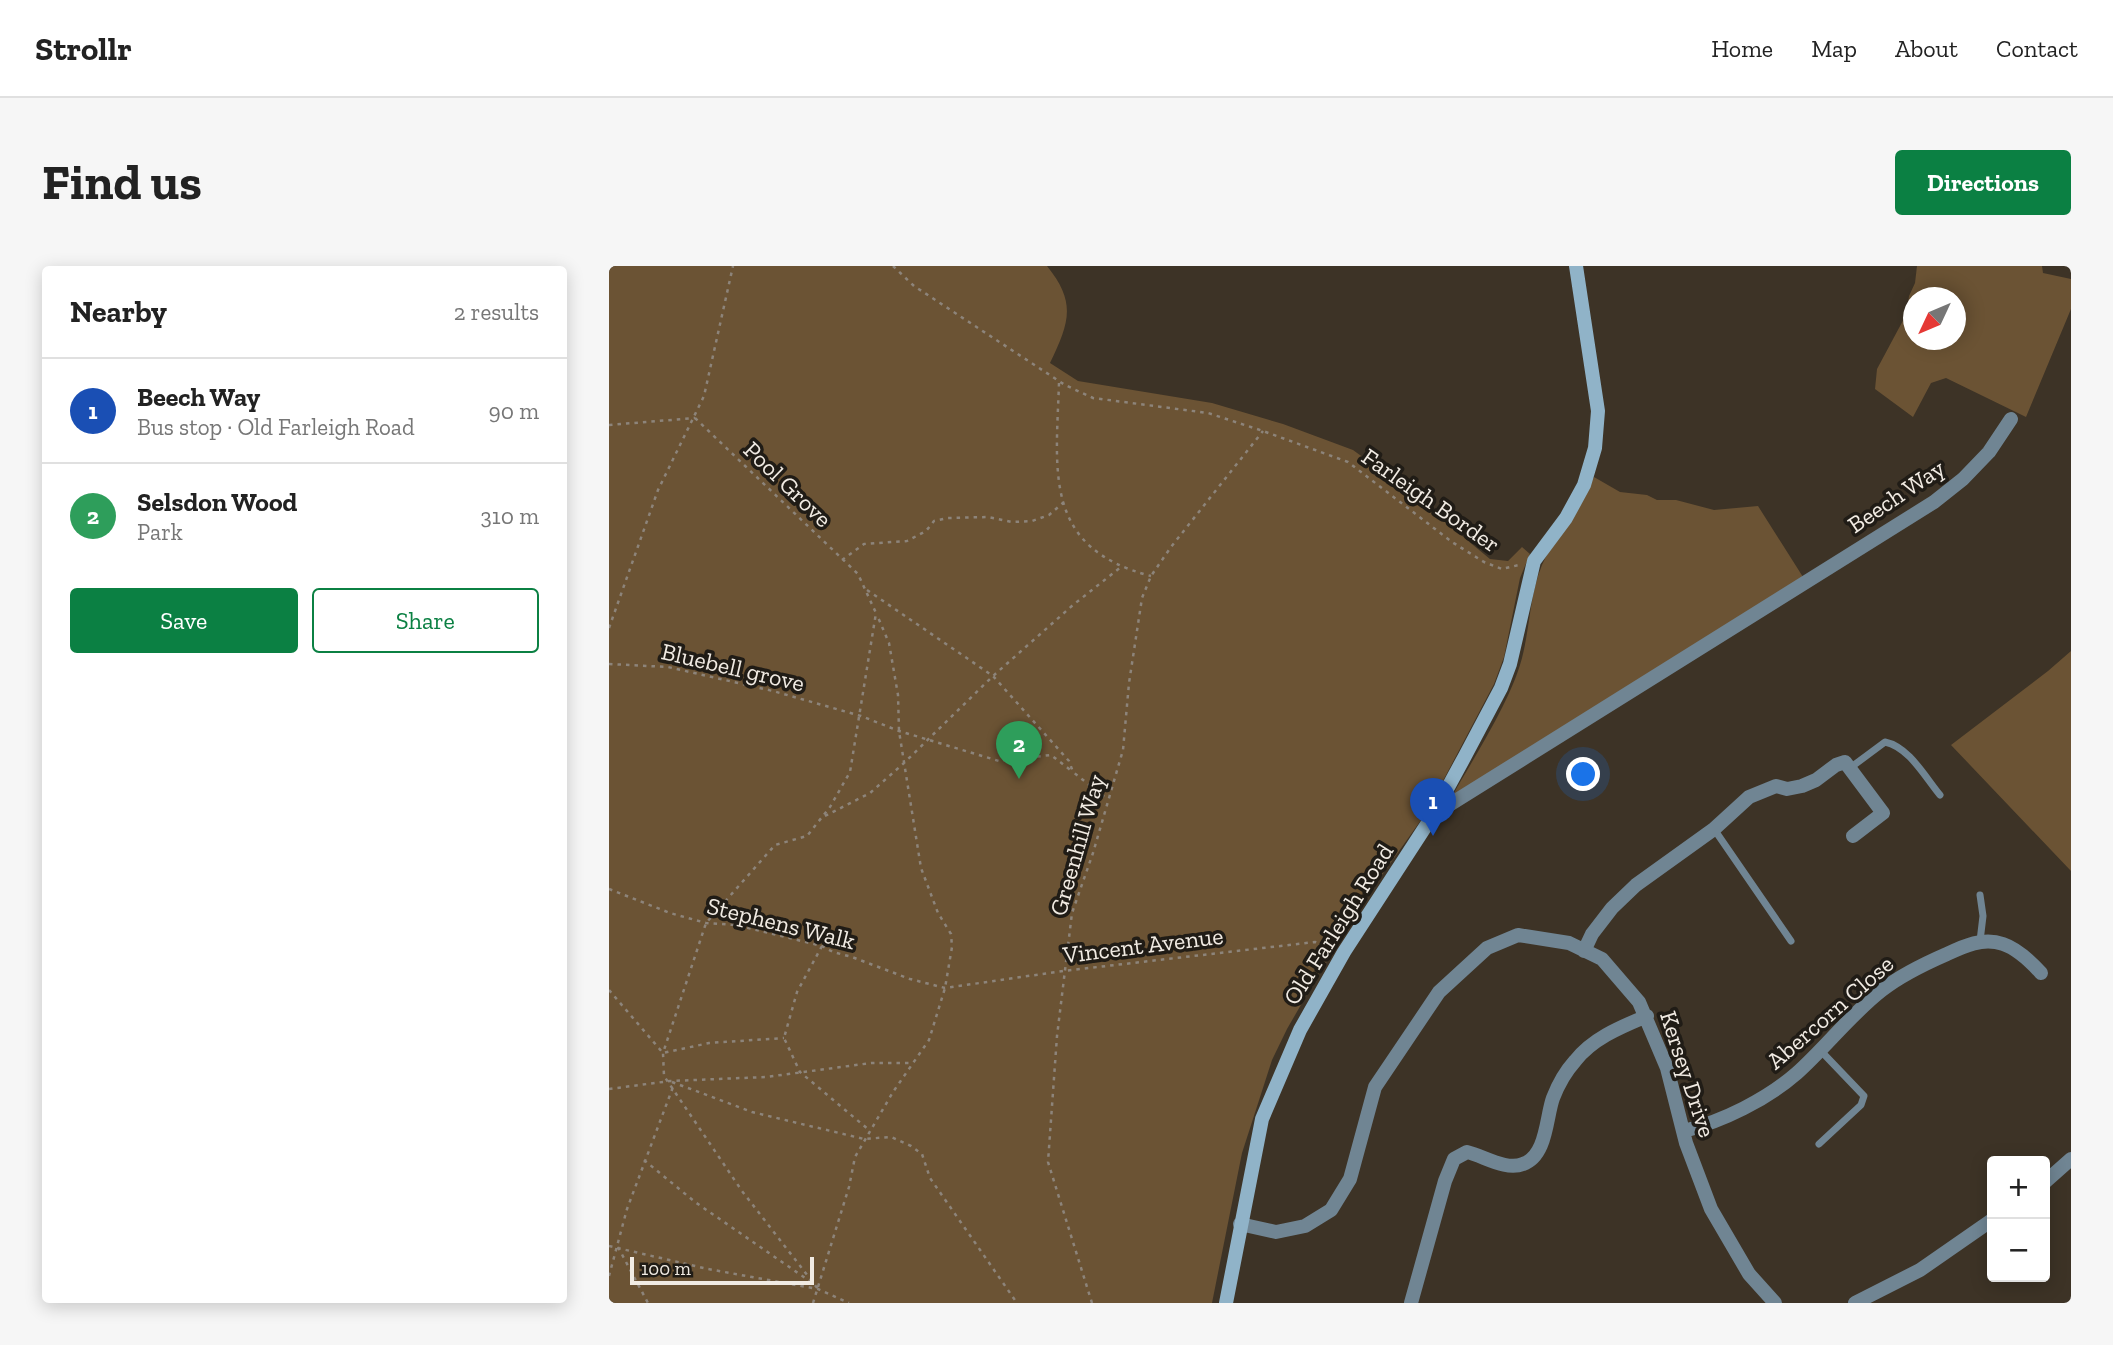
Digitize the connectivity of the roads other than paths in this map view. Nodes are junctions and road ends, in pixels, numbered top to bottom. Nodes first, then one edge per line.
1 (1576, 266) edge
2 (2011, 419) dead end
3 (1850, 769) junction
4 (1940, 795) dead end
5 (1433, 816) junction
6 (1714, 829) junction
7 (1853, 836) dead end
8 (1980, 895) dead end
9 (1791, 940) dead end
10 (1980, 941) junction
11 (1584, 951) junction
12 (2041, 973) dead end
13 (1647, 1016) junction
14 (1820, 1050) junction
15 (1684, 1131) junction
16 (1819, 1144) dead end
17 (2071, 1159) edge
18 (2050, 1178) edge
19 (1987, 1223) edge
20 (1240, 1224) junction
21 (1226, 1303) edge
22 (1411, 1303) edge
23 (1775, 1303) edge
24 (1855, 1303) edge

1 - 5 street, Old Farleigh Road
2 - 5 street, Beech Way
3 - 4 lane
3 - 6 street
3 - 7 street
5 - 20 street, Old Farleigh Road
6 - 9 lane
6 - 11 street
8 - 10 lane
10 - 12 street
10 - 14 street, Abercorn Close
11 - 13 street, Kersey Drive
11 - 20 street, Kersey Drive
13 - 15 street, Kersey Drive
13 - 22 street
14 - 15 street, Abercorn Close
14 - 16 lane
15 - 23 street, Kersey Drive
17 - 18 street
19 - 24 street
20 - 21 street, Old Farleigh Road

